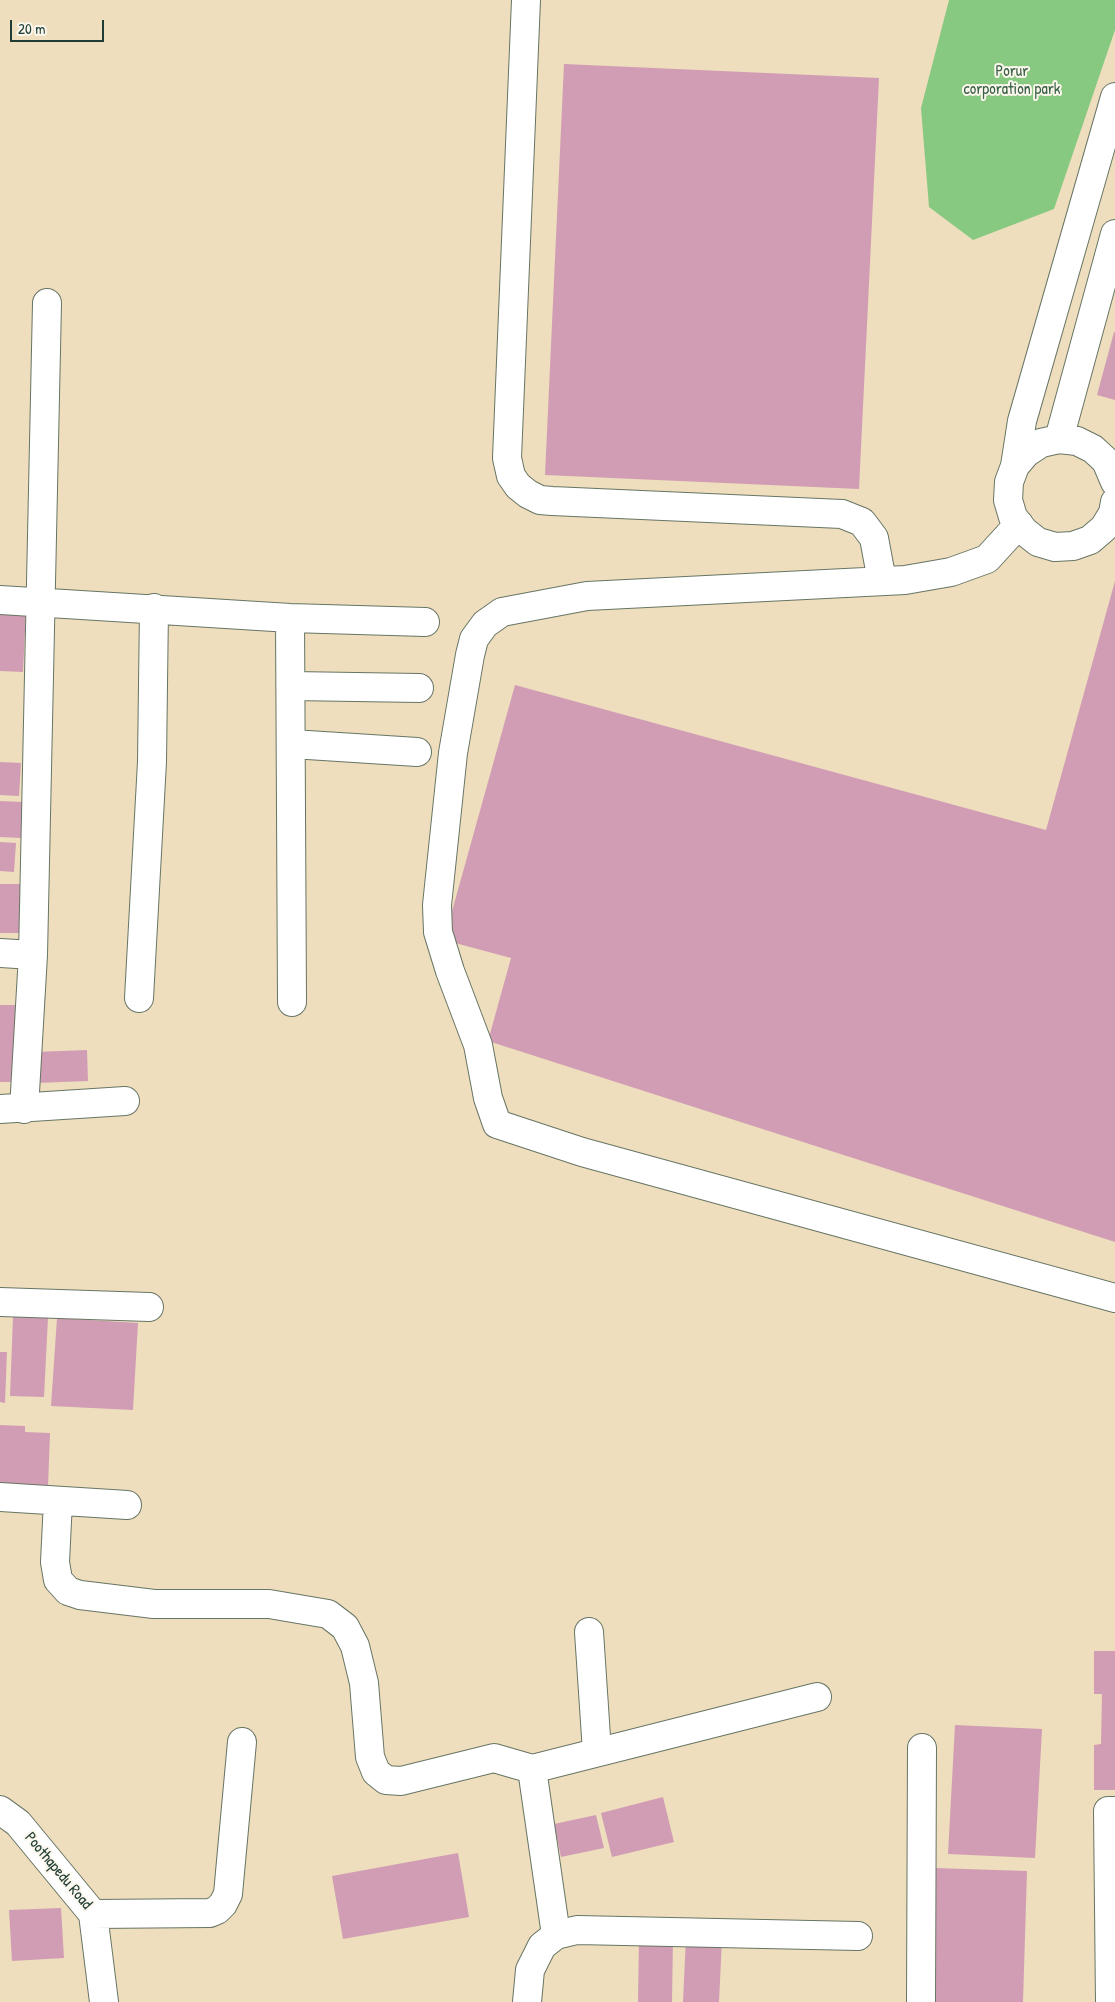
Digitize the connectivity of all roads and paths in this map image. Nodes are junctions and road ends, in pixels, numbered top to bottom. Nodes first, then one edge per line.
1 (526, 0) edge
2 (1115, 97) edge
3 (1115, 234) edge
4 (47, 303) dead end
5 (1059, 439) junction
6 (1104, 451) edge
7 (1015, 466) junction
8 (1115, 482) edge
9 (1115, 502) edge
10 (1018, 524) junction
11 (882, 581) junction
12 (0, 600) edge
13 (40, 603) junction
14 (154, 608) junction
15 (290, 618) junction
16 (425, 622) dead end
17 (292, 686) junction
18 (419, 688) dead end
19 (292, 744) junction
20 (417, 752) dead end
21 (0, 953) edge
22 (33, 954) junction
23 (139, 998) dead end
24 (292, 1002) dead end
25 (125, 1101) dead end
26 (12, 1109) edge
27 (1115, 1298) edge
28 (0, 1302) edge
29 (149, 1306) dead end
30 (0, 1497) edge
31 (58, 1500) junction
32 (127, 1505) dead end
33 (589, 1632) dead end
34 (817, 1697) dead end
35 (242, 1742) dead end
36 (922, 1748) dead end
37 (597, 1752) junction
38 (532, 1769) junction
39 (0, 1810) edge
40 (1115, 1811) edge
41 (93, 1914) junction
42 (556, 1936) junction
43 (858, 1936) dead end
44 (104, 2002) edge
45 (527, 2002) edge
46 (921, 2002) edge
47 (1110, 2002) edge

1 - 11 street
2 - 7 street
3 - 5 street
4 - 13 street
5 - 6 street
5 - 7 street
6 - 8 street
7 - 10 street
9 - 10 street
10 - 11 street
11 - 27 street
12 - 13 street
13 - 14 street
13 - 22 street
14 - 15 street
14 - 23 street
15 - 16 street
15 - 17 street
17 - 18 street
17 - 19 street
19 - 20 street
19 - 24 street
21 - 22 street
22 - 26 street
25 - 26 street
28 - 29 street
30 - 31 street
31 - 32 street
31 - 38 street
33 - 37 street
34 - 37 street
35 - 41 street
36 - 46 street
37 - 38 street
38 - 42 street
39 - 41 street, Poothapedu Road
40 - 47 street
41 - 44 street, Poothapedu Road
42 - 43 street
42 - 45 street

